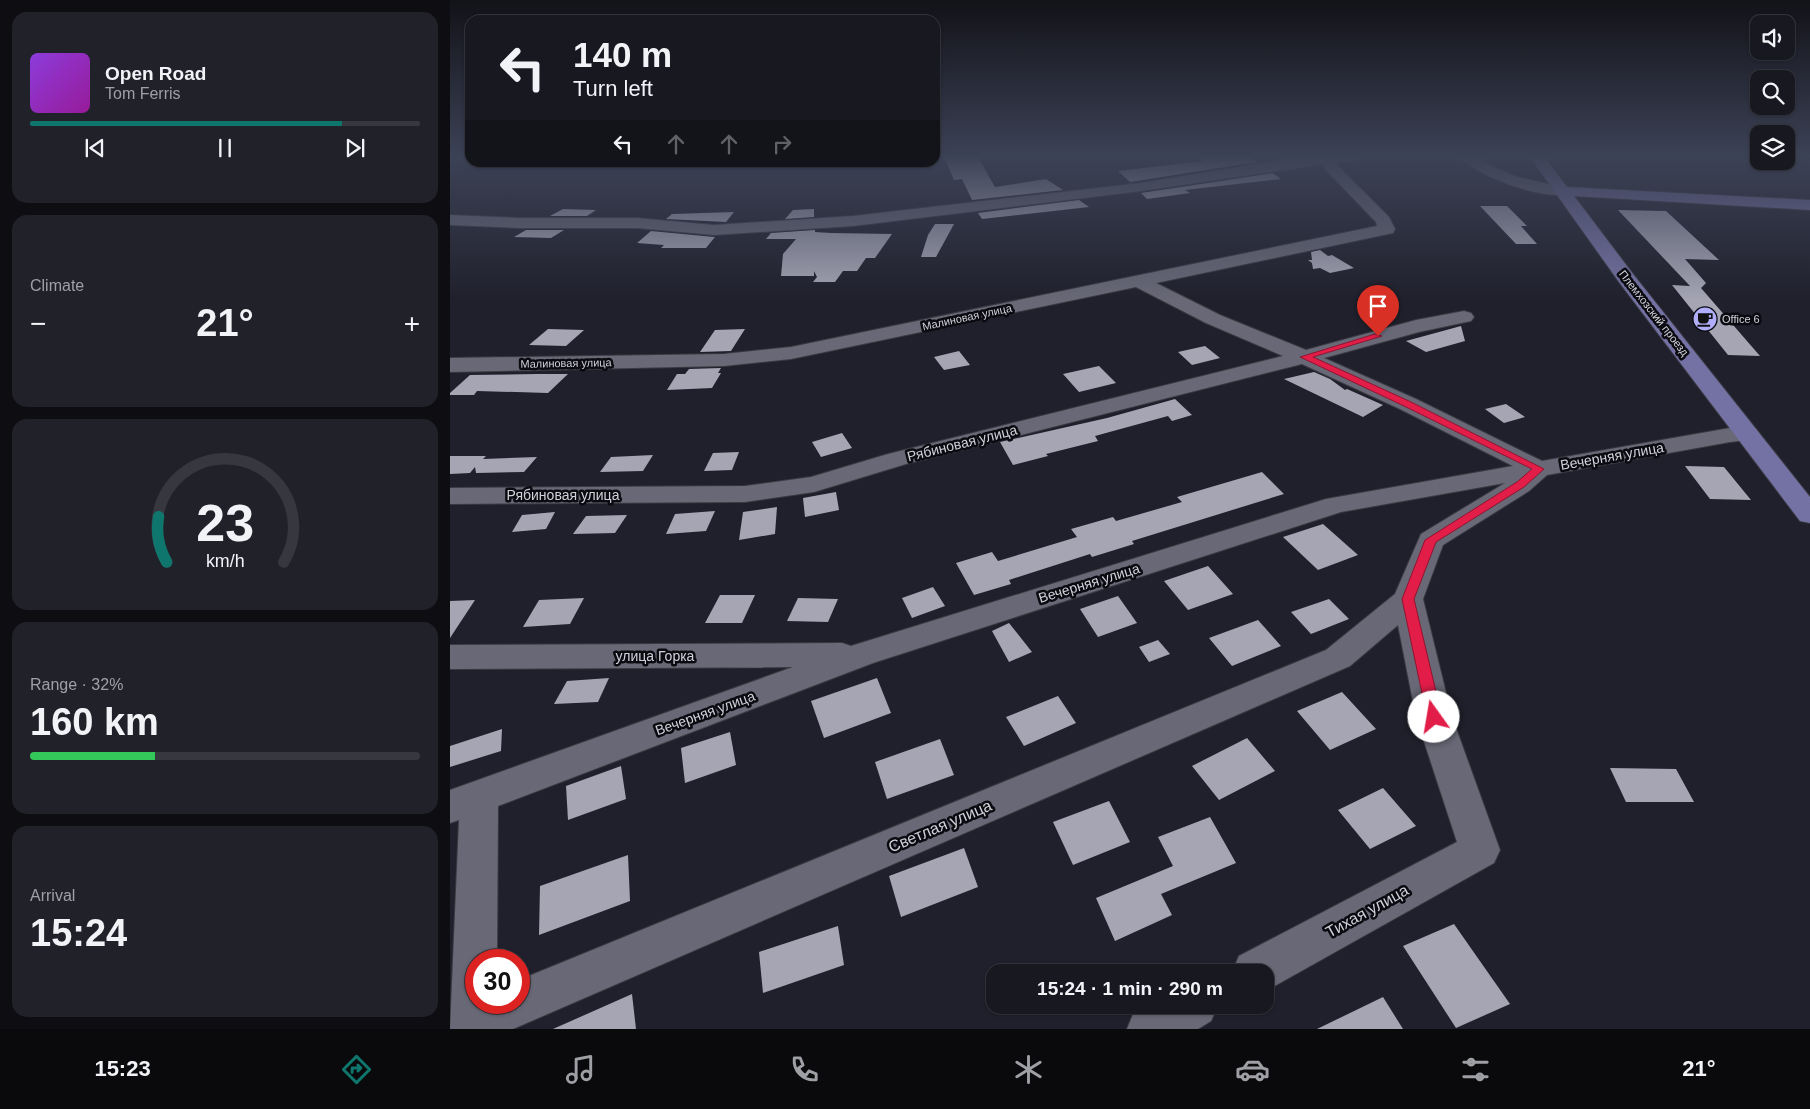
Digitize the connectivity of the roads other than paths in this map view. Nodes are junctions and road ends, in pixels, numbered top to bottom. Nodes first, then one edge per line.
1 (988, 205) edge
2 (1368, 205) edge
3 (1572, 205) edge
4 (450, 220) edge
5 (1139, 281) junction
6 (1464, 317) dead end
7 (1304, 357) junction
8 (450, 366) edge
9 (1747, 434) junction
10 (1539, 469) junction
11 (450, 496) edge
12 (1810, 515) edge
13 (1408, 599) junction
14 (861, 655) junction
15 (450, 657) edge
16 (464, 802) edge
17 (1270, 964) edge
18 (1178, 1014) edge
19 (468, 1027) edge
20 (1151, 1029) edge

1 - 4 street
2 - 5 street, Малиновая улица
3 - 9 main road, Племхозский проезд
5 - 7 street
5 - 8 street, Малиновая улица
6 - 7 street, Рябиновая улица
7 - 10 street
7 - 11 street, Рябиновая улица
9 - 10 street, Вечерняя улица
9 - 12 main road, Племхозский проезд
10 - 13 street
10 - 14 street, Вечерняя улица
13 - 17 street, Тихая улица
13 - 19 street, Светлая улица
14 - 15 street, улица Горка
14 - 16 street, Вечерняя улица
16 - 19 street
18 - 20 street

